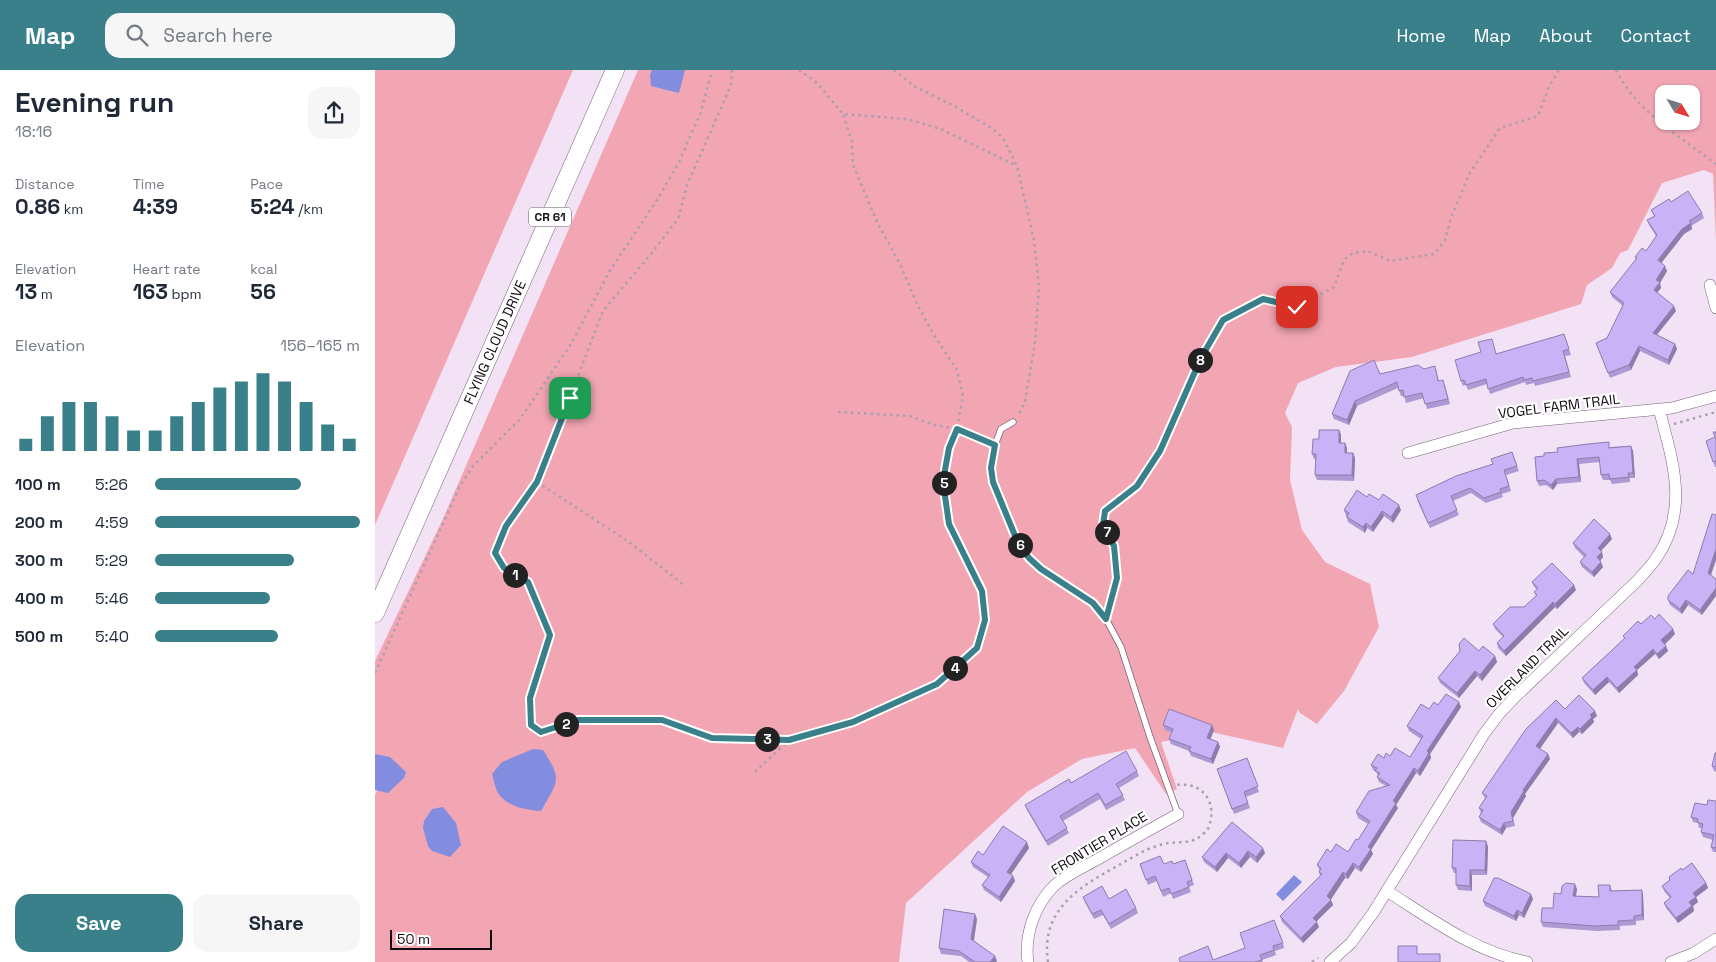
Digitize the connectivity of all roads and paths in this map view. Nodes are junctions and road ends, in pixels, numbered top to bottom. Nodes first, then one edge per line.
1 (615, 70) edge
2 (712, 70) edge
3 (731, 70) edge
4 (799, 70) edge
5 (894, 70) edge
6 (1559, 70) edge
7 (1616, 70) edge
8 (843, 114) junction
9 (1716, 164) edge
10 (1017, 166) junction
11 (1710, 285) dead end
12 (1716, 308) edge
13 (1716, 396) edge
14 (1659, 409) junction
15 (838, 412) dead end
16 (1013, 422) joint
17 (957, 429) junction
18 (995, 445) junction
19 (1408, 453) dead end
20 (537, 482) junction
21 (685, 586) dead end
22 (375, 613) edge
23 (1106, 619) junction
24 (375, 673) edge
25 (789, 740) junction
26 (755, 772) dead end
27 (1168, 786) junction
28 (1178, 814) joint
29 (1387, 891) junction
30 (1716, 939) edge
31 (1028, 962) edge
32 (1048, 962) edge
33 (1330, 962) edge
34 (1527, 962) edge
35 (1671, 962) edge

1 - 22 main road, FLYING CLOUD DRIVE / CR 61
2 - 24 path
3 - 20 path
4 - 8 path
5 - 10 path
6 - 23 path
7 - 9 path
8 - 10 path
8 - 17 path
10 - 16 path
11 - 12 street
13 - 14 street, VOGEL FARM TRAIL
14 - 19 street, VOGEL FARM TRAIL
14 - 29 street, OVERLAND TRAIL
15 - 17 path
16 - 18 lane
17 - 18 path
17 - 25 path
18 - 23 lane
20 - 21 path
20 - 25 path
23 - 27 lane
25 - 26 path
27 - 28 lane
27 - 32 path
28 - 31 street, FRONTIER PLACE
29 - 33 street, OVERLAND TRAIL
29 - 34 street
30 - 35 street

